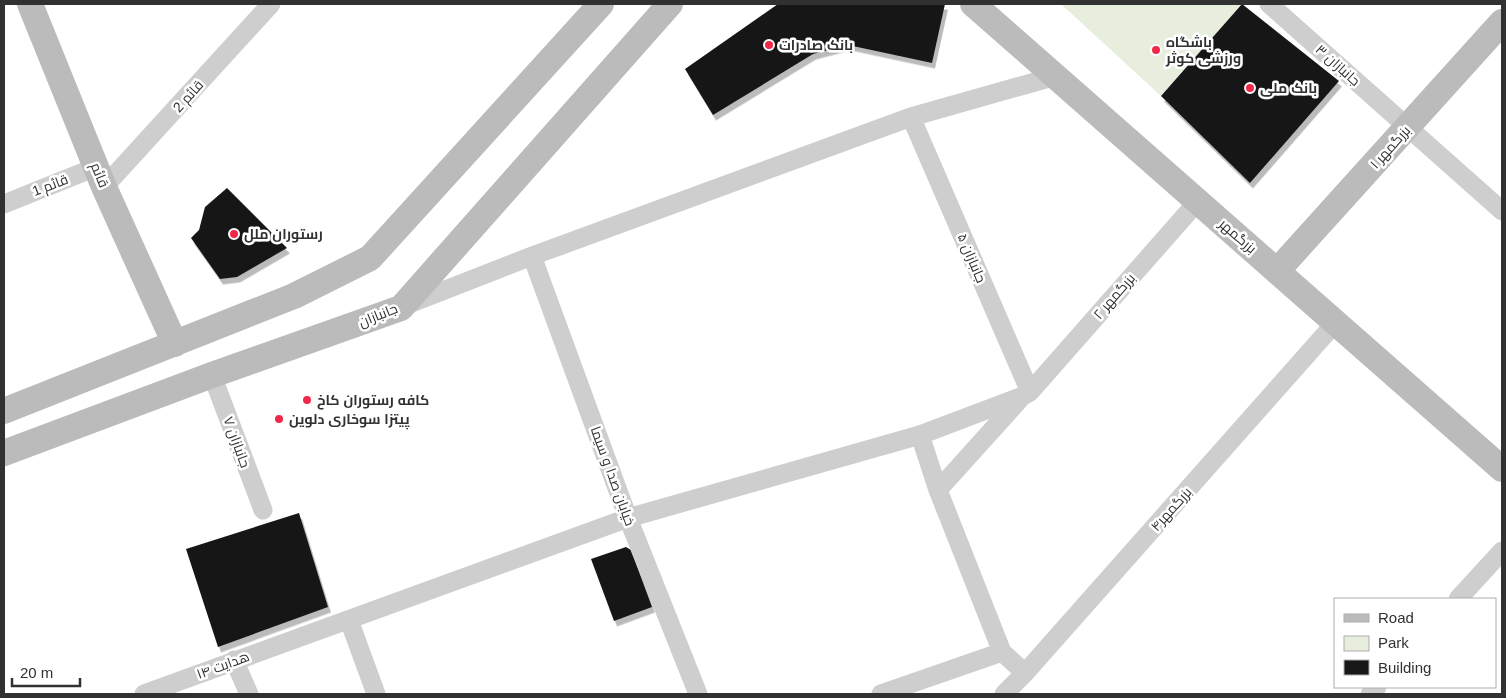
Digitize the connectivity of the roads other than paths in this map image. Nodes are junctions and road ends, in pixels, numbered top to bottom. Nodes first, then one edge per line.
1 (30, 4) edge
2 (271, 4) edge
3 (601, 4) edge
4 (670, 4) edge
5 (973, 4) edge
6 (1269, 4) edge
7 (1502, 22) edge
8 (1056, 76) junction
9 (911, 117) junction
10 (1408, 127) junction
11 (100, 177) junction
12 (1198, 201) junction
13 (4, 204) edge
14 (1502, 212) edge
15 (532, 256) junction
16 (1278, 271) junction
17 (401, 308) junction
18 (1336, 322) junction
19 (175, 344) junction
20 (212, 375) junction
21 (1026, 394) junction
22 (4, 411) edge
23 (920, 435) junction
24 (4, 453) edge
25 (1502, 469) edge
26 (938, 490) junction
27 (262, 510) dead end
28 (628, 518) junction
29 (1502, 551) edge
30 (1459, 598) edge
31 (349, 620) junction
32 (1002, 652) junction
33 (234, 660) junction
34 (1025, 672) junction
35 (144, 694) edge
36 (249, 694) edge
37 (376, 694) edge
38 (698, 694) edge
39 (881, 694) edge
40 (1004, 694) edge

1 - 11 main road, قائم
2 - 11 street, قائم 2
3 - 19 main road
4 - 17 main road, جانبازان
5 - 8 main road, بزرگمهر
6 - 10 street, جانبازان ۳
7 - 10 main road, بزرگمهر ۱
8 - 9 street
8 - 12 main road, بزرگمهر
9 - 15 street
9 - 21 street, جانبازان ۵
10 - 14 street, جانبازان ۳
10 - 16 main road, بزرگمهر ۱
11 - 13 street, قائم 1
11 - 19 main road, قائم
12 - 16 main road, بزرگمهر
12 - 21 street, بزرگمهر ۲
15 - 17 street
15 - 28 street, خیابان صدا و سیما
16 - 18 main road, بزرگمهر
17 - 20 main road, جانبازان
18 - 25 main road, بزرگمهر
18 - 34 street, بزرگمهر۴
19 - 22 main road
20 - 24 main road, جانبازان
20 - 27 street, جانبازان ۷
21 - 23 street, هدایت ۱۴
21 - 26 street, بزرگمهر ۲
23 - 26 street
23 - 28 street, هدایت ۱۴
26 - 32 street
28 - 31 street, هدایت ۱۴
28 - 38 street, خیابان صدا و سیما
29 - 30 street
31 - 33 street, هدایت ۱۴
31 - 37 street
32 - 34 street
32 - 39 street
33 - 35 street, هدایت ۱۴
33 - 36 street
34 - 40 street, بزرگمهر۴

